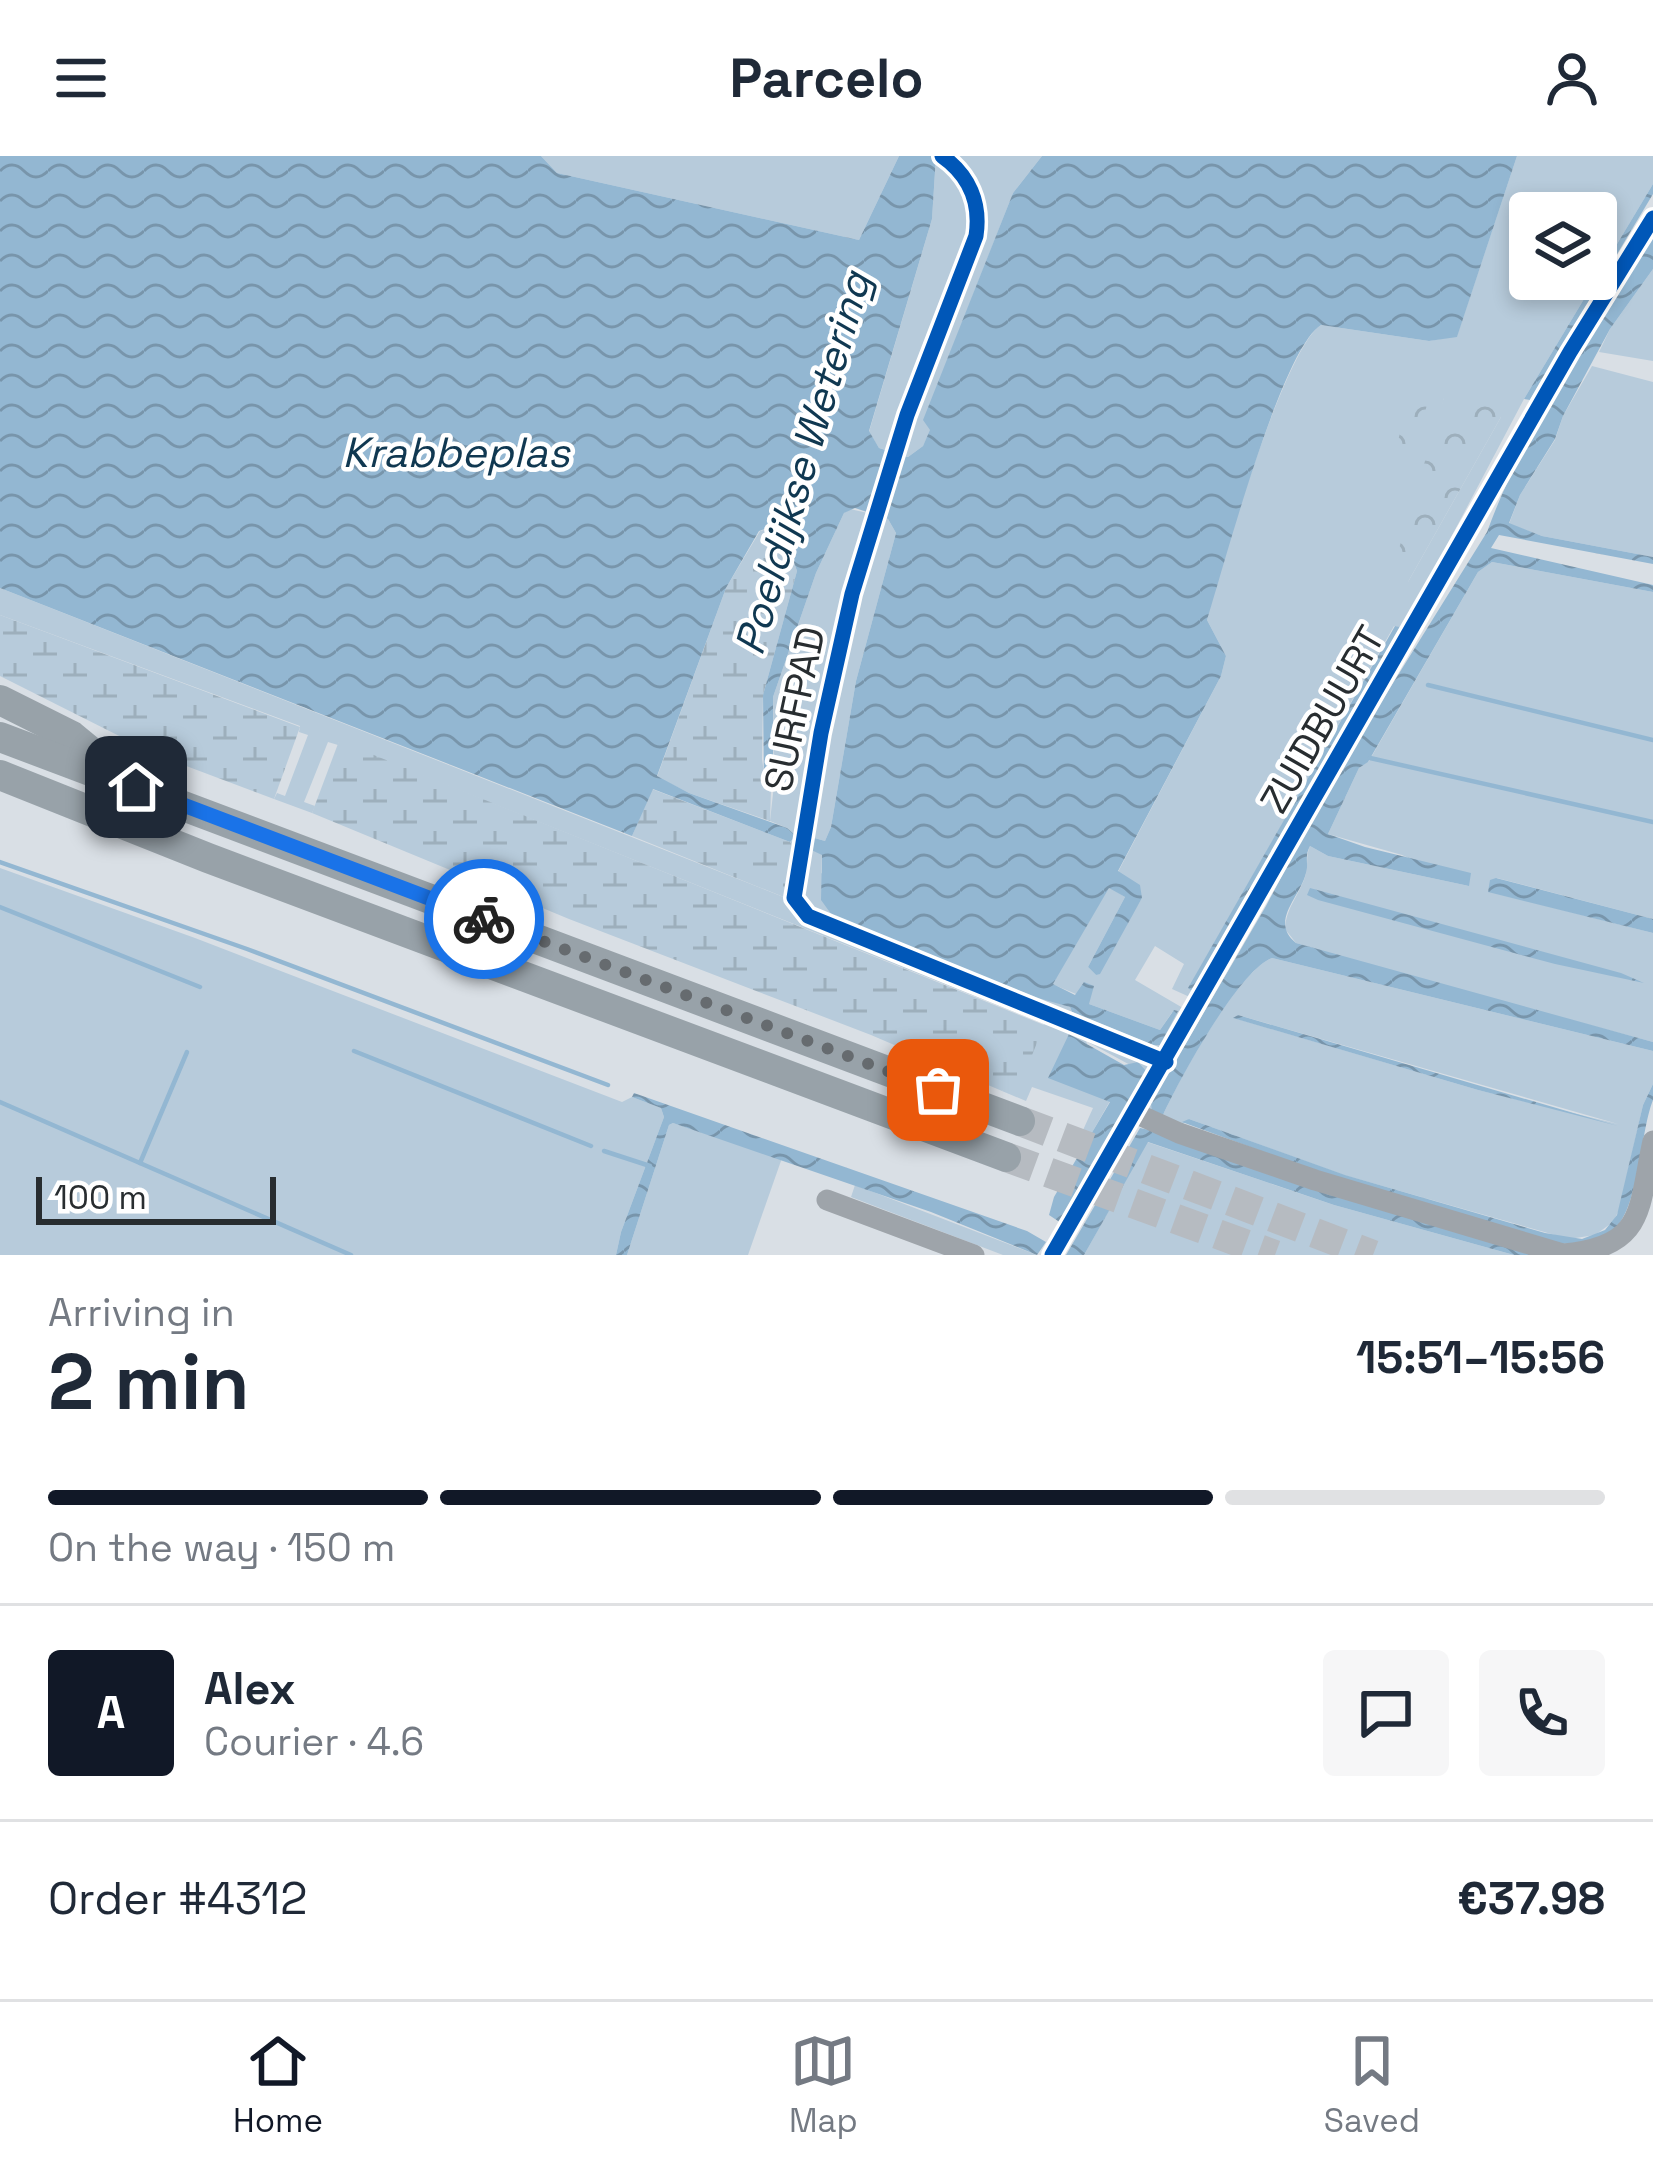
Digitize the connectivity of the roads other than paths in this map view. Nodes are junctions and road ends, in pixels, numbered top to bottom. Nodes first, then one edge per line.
1 (1653, 218) edge
2 (0, 700) edge
3 (0, 737) edge
4 (0, 775) edge
5 (136, 787) junction
6 (0, 794) edge
7 (208, 858) junction
8 (1135, 1113) junction
9 (1020, 1121) tunnel mouth
10 (1653, 1141) edge
11 (1006, 1157) tunnel mouth
12 (827, 1200) dead end
13 (974, 1255) edge
14 (1052, 1255) edge

1 - 8 street, ZUIDBUURT
2 - 5 highway
3 - 5 highway
4 - 7 highway
5 - 9 highway
6 - 7 highway
7 - 11 highway
8 - 10 street
8 - 14 street, ZUIDBUURT
12 - 13 street

